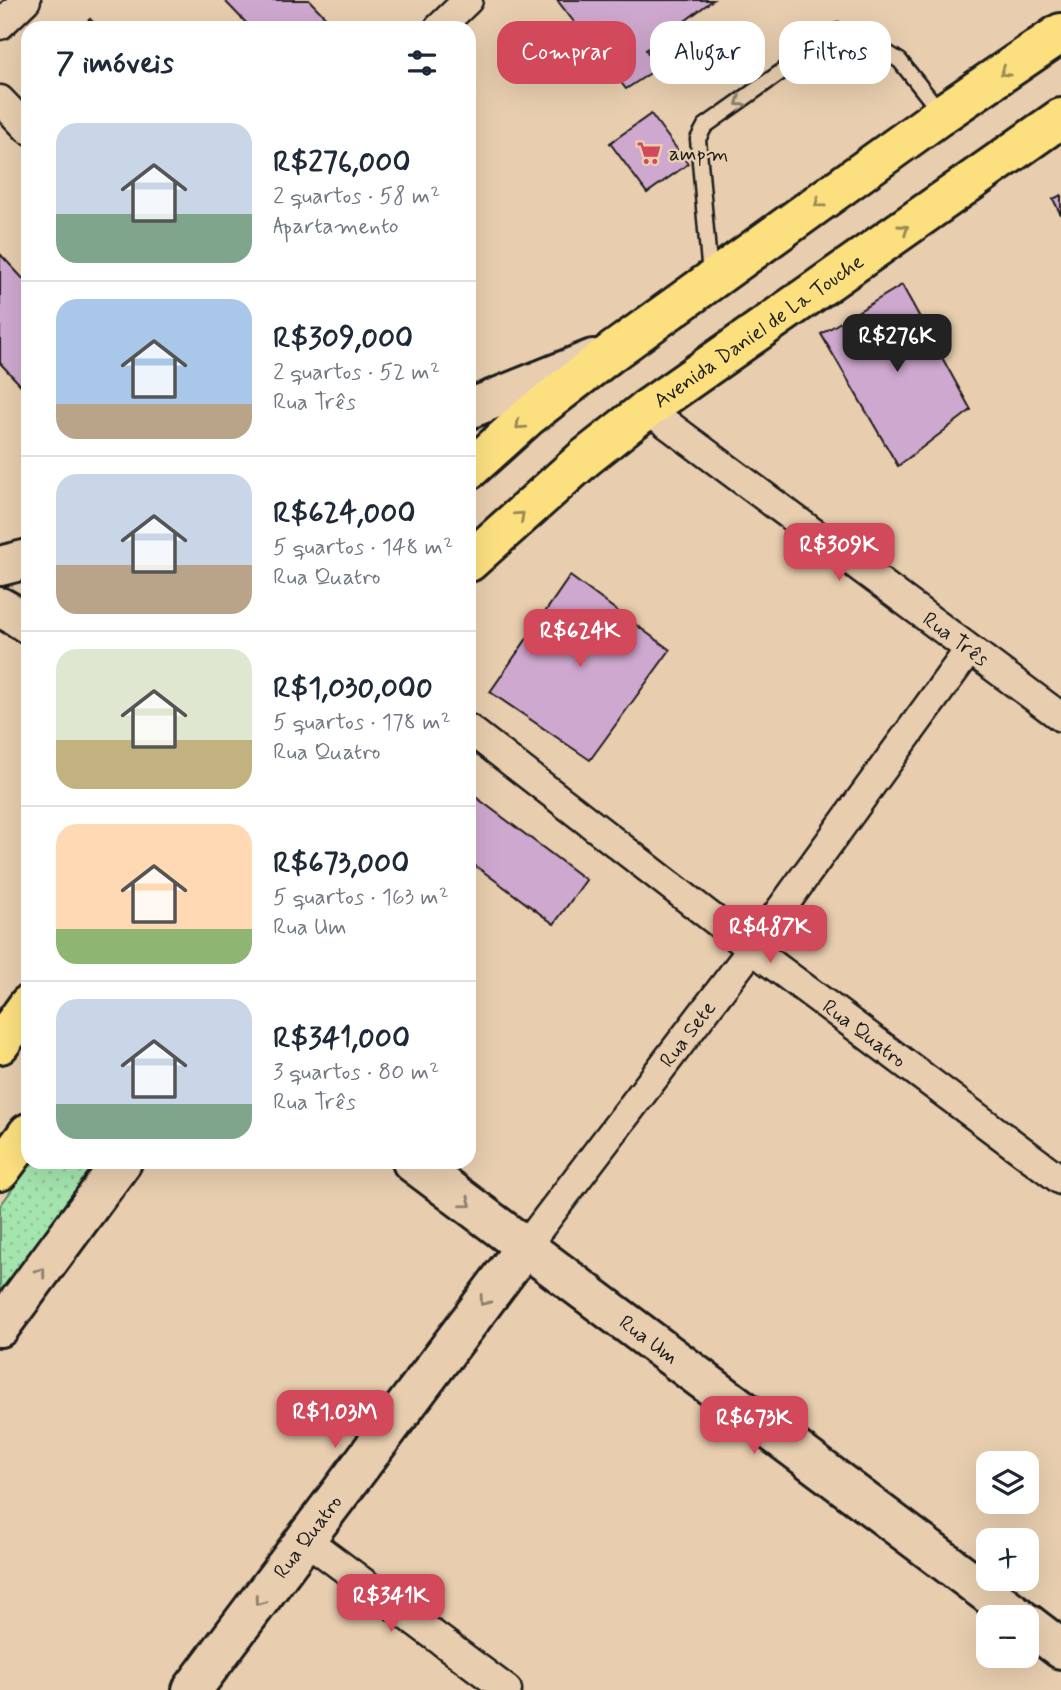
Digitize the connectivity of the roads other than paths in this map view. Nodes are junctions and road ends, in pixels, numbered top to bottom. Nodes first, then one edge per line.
1 (26, 0) edge
2 (468, 0) edge
3 (446, 21) edge
4 (0, 25) edge
5 (1061, 33) edge
6 (0, 100) edge
7 (942, 114) junction
8 (1061, 118) edge
9 (21, 122) edge
10 (711, 281) junction
11 (612, 352) junction
12 (476, 406) edge
13 (648, 409) junction
14 (476, 464) edge
15 (476, 556) edge
16 (21, 561) edge
17 (0, 566) edge
18 (0, 607) edge
19 (21, 619) edge
20 (969, 650) junction
21 (1061, 718) edge
22 (476, 734) edge
23 (752, 949) junction
24 (21, 1015) edge
25 (0, 1044) edge
26 (21, 1142) edge
27 (117, 1169) edge
28 (421, 1169) edge
29 (0, 1171) edge
30 (1061, 1180) edge
31 (525, 1247) junction
32 (0, 1327) edge
33 (305, 1539) junction
34 (1043, 1630) edge
35 (192, 1690) edge
36 (507, 1690) edge

1 - 4 street
2 - 3 street
5 -> 7 main road
6 - 9 street
7 -> 10 main road
7 -> 10 lane
13 -> 8 main road, Avenida Daniel de La Touche
10 - 11 main road
11 - 12 street
11 -> 14 main road
15 -> 13 main road, Avenida Daniel de La Touche
13 - 20 street, Rua Três
16 - 17 street
18 - 19 street
20 - 21 street, Rua Três
20 - 23 street, Rua Sete
22 - 23 street, Rua Quatro
23 - 30 street, Rua Quatro
23 - 31 street, Rua Sete
24 - 25 main road
26 - 29 main road
32 -> 27 street
28 -> 31 street, Rua Um
31 -> 33 street, Rua Quatro
31 - 34 street, Rua Um
33 -> 35 street, Rua Quatro
33 - 36 street

